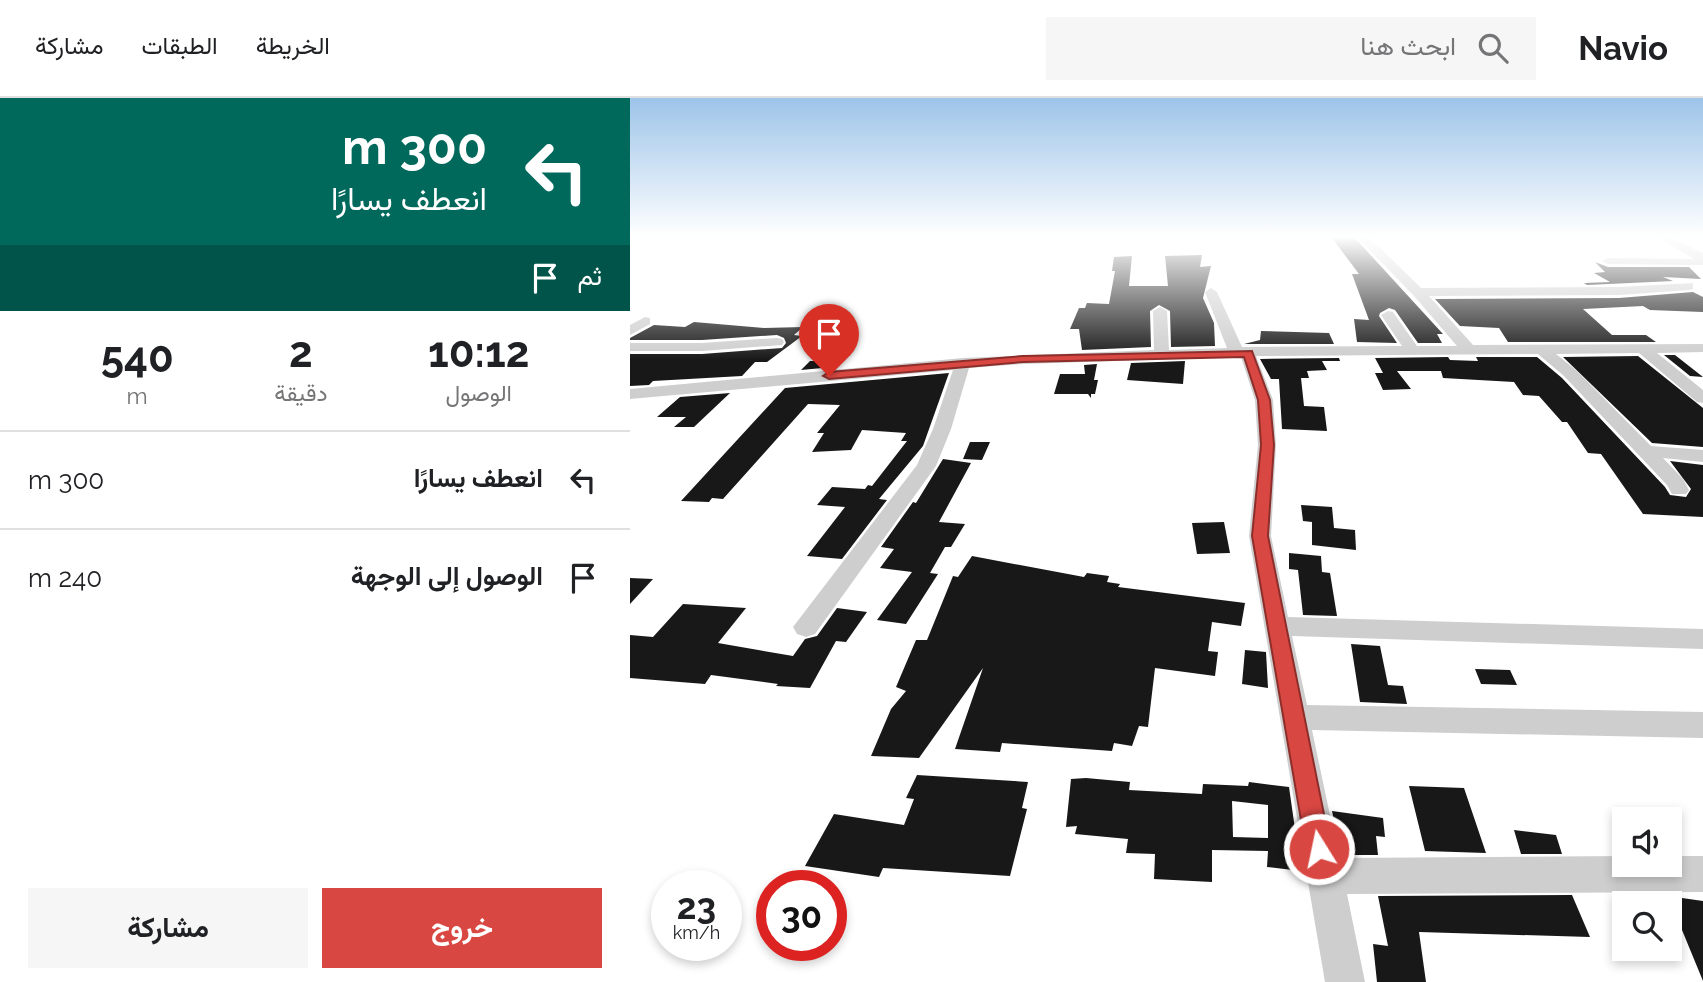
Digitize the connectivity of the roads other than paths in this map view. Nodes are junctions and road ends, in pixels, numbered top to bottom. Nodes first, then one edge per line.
1 (1403, 277) edge
2 (1666, 277) edge
3 (1689, 286) junction
4 (1211, 292) dead end
5 (1418, 292) junction
6 (1703, 292) edge
7 (1160, 312) dead end
8 (1388, 315) dead end
9 (645, 321) dead end
10 (630, 331) edge
11 (777, 342) dead end
12 (630, 347) edge
13 (1703, 348) edge
14 (1643, 349) junction
15 (1542, 350) junction
16 (1413, 351) junction
17 (1470, 351) junction
18 (1242, 353) junction
19 (1162, 354) junction
20 (963, 363) junction
21 (630, 394) edge
22 (1703, 398) edge
23 (1643, 451) junction
24 (1703, 456) edge
25 (1679, 490) dead end
26 (1278, 626) junction
27 (806, 627) dead end
28 (1703, 639) edge
29 (1295, 717) junction
30 (1703, 725) edge
31 (1703, 874) edge
32 (1323, 876) junction
33 (1345, 982) edge

1 - 5 street
2 - 3 street
3 - 5 street
3 - 6 street
4 - 18 street
5 - 17 street
7 - 19 street
8 - 16 street
9 - 10 street
11 - 12 street
13 - 14 street
14 - 15 street
14 - 22 street
15 - 17 street
15 - 23 street
16 - 17 street
16 - 18 street
18 - 19 street
18 - 26 street
19 - 20 street
20 - 21 street
20 - 27 street
23 - 24 street
23 - 25 street
26 - 28 street
26 - 29 street
29 - 30 street
29 - 32 street
31 - 32 street
32 - 33 street

